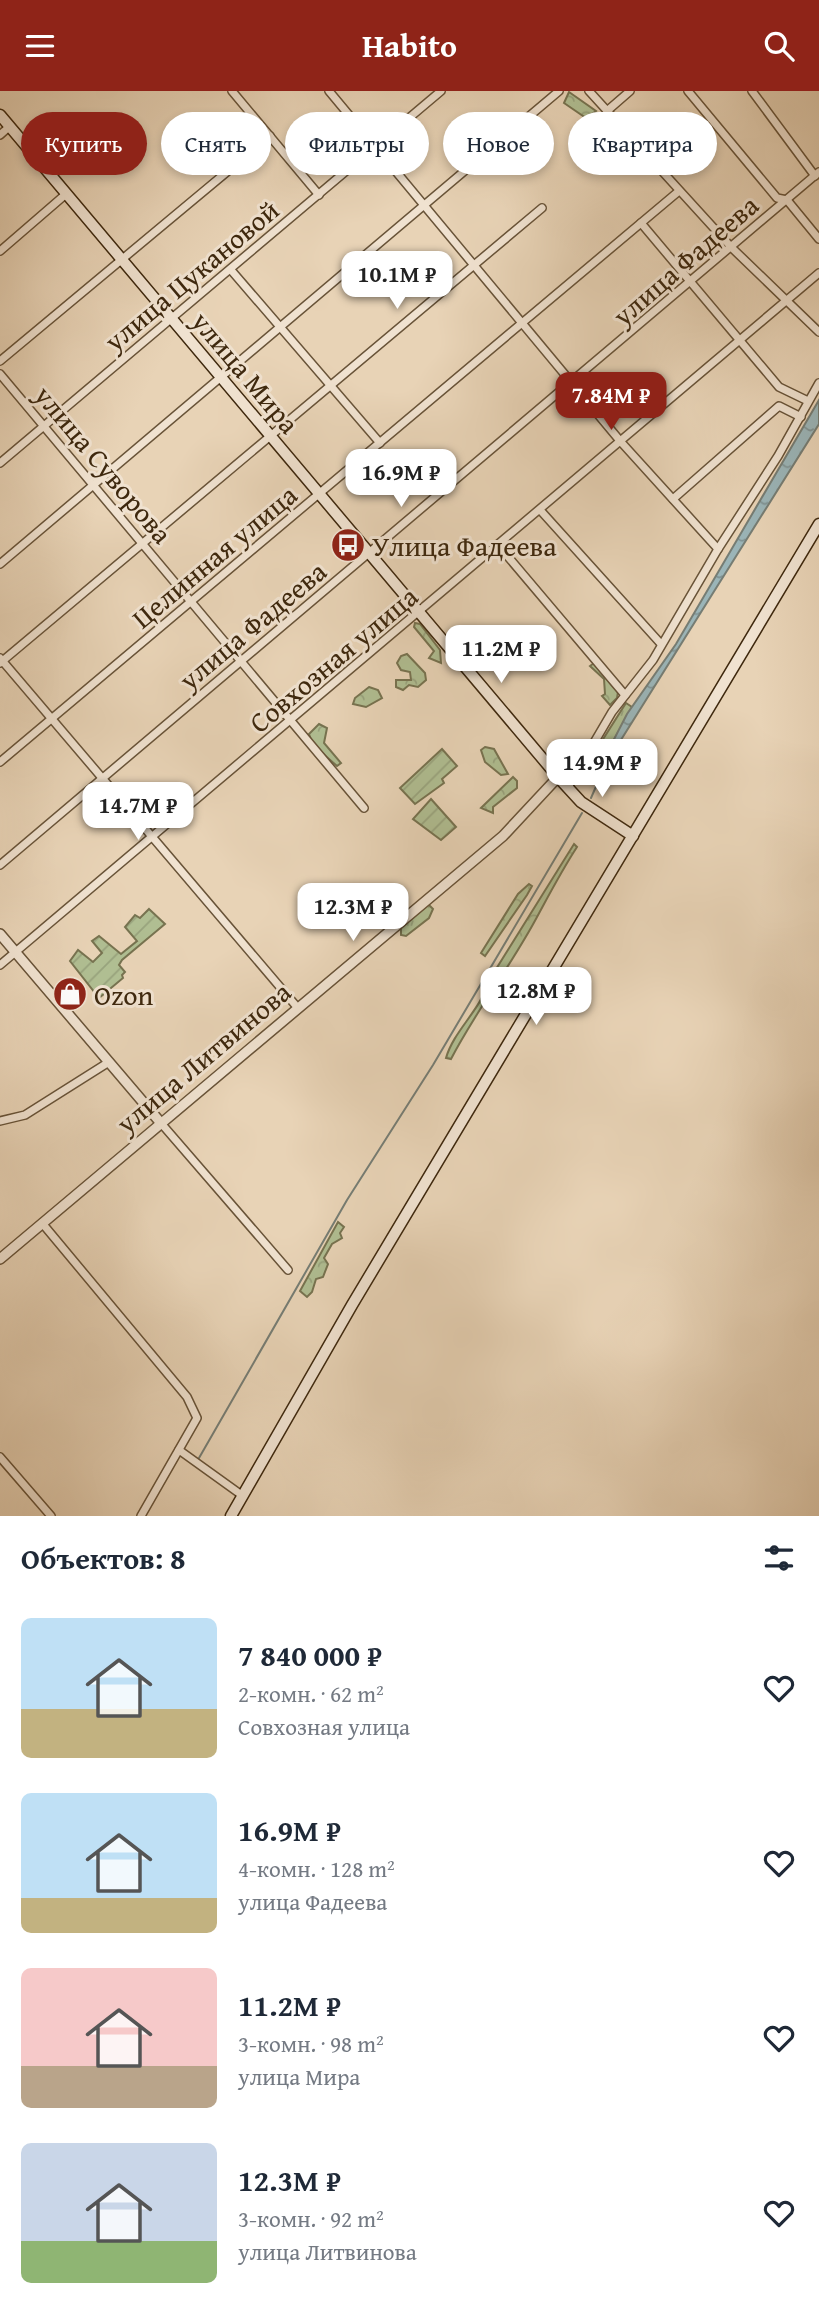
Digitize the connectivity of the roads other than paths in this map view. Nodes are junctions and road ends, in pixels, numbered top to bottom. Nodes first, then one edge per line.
1 (232, 91) edge
2 (329, 91) edge
3 (425, 91) edge
4 (441, 91) edge
5 (559, 91) edge
6 (589, 91) edge
7 (630, 91) edge
8 (688, 91) edge
9 (752, 91) edge
10 (431, 99) junction
11 (607, 111) junction
12 (250, 112) edge
13 (346, 112) edge
14 (416, 112) edge
15 (0, 115) edge
16 (9, 127) junction
17 (0, 135) edge
18 (271, 137) edge
19 (817, 174) edge
20 (224, 175) edge
21 (342, 175) edge
22 (398, 175) edge
23 (679, 191) junction
24 (66, 194) junction
25 (319, 195) junction
26 (787, 200) junction
27 (423, 206) junction
28 (542, 208) dead end
29 (641, 223) junction
30 (819, 239) edge
31 (733, 248) junction
32 (0, 251) edge
33 (122, 261) junction
34 (473, 266) junction
35 (231, 270) junction
36 (819, 273) edge
37 (691, 283) junction
38 (786, 303) junction
39 (171, 318) junction
40 (521, 324) junction
41 (280, 327) junction
42 (819, 332) edge
43 (740, 341) junction
44 (0, 361) edge
45 (0, 374) edge
46 (220, 378) junction
47 (819, 383) edge
48 (572, 384) junction
49 (330, 385) junction
50 (808, 401) junction
51 (801, 417) junction
52 (44, 426) junction
53 (269, 436) junction
54 (621, 442) junction
55 (380, 443) junction
56 (0, 463) edge
57 (93, 486) junction
58 (319, 494) junction
59 (673, 499) junction
60 (541, 510) junction
61 (819, 524) edge
62 (143, 544) junction
63 (499, 546) junction
64 (718, 549) junction
65 (369, 554) junction
66 (0, 564) edge
67 (192, 602) junction
68 (421, 612) junction
69 (661, 644) junction
70 (1, 660) edge
71 (242, 661) junction
72 (625, 695) junction
73 (52, 719) junction
74 (293, 720) junction
75 (0, 762) edge
76 (558, 777) junction
77 (102, 778) junction
78 (568, 787) junction
79 (364, 808) dead end
80 (633, 837) junction
81 (153, 838) junction
82 (0, 865) edge
83 (0, 934) edge
84 (16, 952) junction
85 (0, 965) edge
86 (297, 1007) junction
87 (109, 1062) junction
88 (0, 1121) edge
89 (160, 1122) junction
90 (43, 1223) junction
91 (0, 1259) edge
92 (288, 1270) dead end
93 (179, 1450) junction
94 (0, 1457) edge
95 (243, 1496) junction
96 (51, 1516) edge
97 (141, 1516) edge
98 (231, 1516) edge

1 - 12 street
2 - 13 street
3 - 10 street
4 - 10 street, улица Цукановой
5 - 27 street
6 - 11 street
7 - 11 street
8 - 26 street
9 - 19 street
10 - 14 street, улица Цукановой
11 - 23 street
15 - 16 main road, улица Мира
16 - 17 street
16 - 24 main road, улица Мира
18 - 25 street
19 - 26 street, улица Фадеева
20 - 33 street
21 - 25 street, улица Цукановой
22 - 27 street
23 - 29 street, Целинная улица
23 - 31 street
24 - 32 street
24 - 33 main road, улица Мира
25 - 35 street, улица Цукановой
26 - 30 street
26 - 31 street, улица Фадеева
27 - 34 street
27 - 41 street
28 - 34 street
29 - 37 street
29 - 40 street, Целинная улица
31 - 37 street, улица Фадеева
31 - 38 street
33 - 39 main road, улица Мира
33 - 44 street
34 - 40 street
34 - 49 street
35 - 39 street, улица Цукановой
35 - 41 street
36 - 38 street, Совхозная улица
37 - 43 street
37 - 48 street, улица Фадеева
38 - 42 street
38 - 43 street, Совхозная улица
39 - 46 main road, улица Мира
39 - 52 street, улица Цукановой
40 - 48 street
40 - 55 street, Целинная улица
41 - 46 street
41 - 49 street
43 - 50 street
43 - 54 street, Совхозная улица
45 - 52 street, улица Суворова
46 - 53 main road, улица Мира
46 - 57 street
47 - 50 street
48 - 54 street
48 - 65 street, улица Фадеева
49 - 53 street
49 - 55 street
50 - 51 street
51 - 59 street
51 - 64 street
52 - 56 street, улица Цукановой
52 - 57 street, улица Суворова
53 - 58 main road, улица Мира
53 - 62 street
54 - 59 street
54 - 60 street, Совхозная улица
55 - 58 street, Целинная улица
57 - 62 street, улица Суворова
57 - 66 street
58 - 65 main road, улица Мира
58 - 67 street, Целинная улица
59 - 64 street
60 - 63 street, Совхозная улица
60 - 69 street
61 - 80 main road
62 - 67 street, улица Суворова
62 - 70 street
63 - 68 street, Совхозная улица
63 - 72 street
64 - 69 street
65 - 68 main road, улица Мира
65 - 71 street, улица Фадеева
67 - 71 street, улица Суворова
67 - 73 street, Целинная улица
68 - 74 street, Совхозная улица
68 - 76 main road, улица Мира
69 - 72 street
70 - 73 street
71 - 74 street, улица Суворова
71 - 77 street, улица Фадеева
72 - 78 street
73 - 75 street, Целинная улица
73 - 77 street
74 - 79 street, улица Суворова
74 - 81 street, Совхозная улица
76 - 78 main road, улица Мира
76 - 86 street, улица Литвинова
77 - 81 street
77 - 82 street, улица Фадеева
78 - 80 main road, улица Мира
80 - 95 main road
81 - 84 street, Совхозная улица
81 - 86 street
83 - 84 street
84 - 85 street, Совхозная улица
84 - 87 street
86 - 89 street, улица Литвинова
87 - 88 street
87 - 89 street
89 - 90 street, улица Литвинова
89 - 92 street
90 - 91 street, улица Литвинова
90 - 93 street
93 - 95 street
93 - 97 street
94 - 96 street
95 - 98 main road

